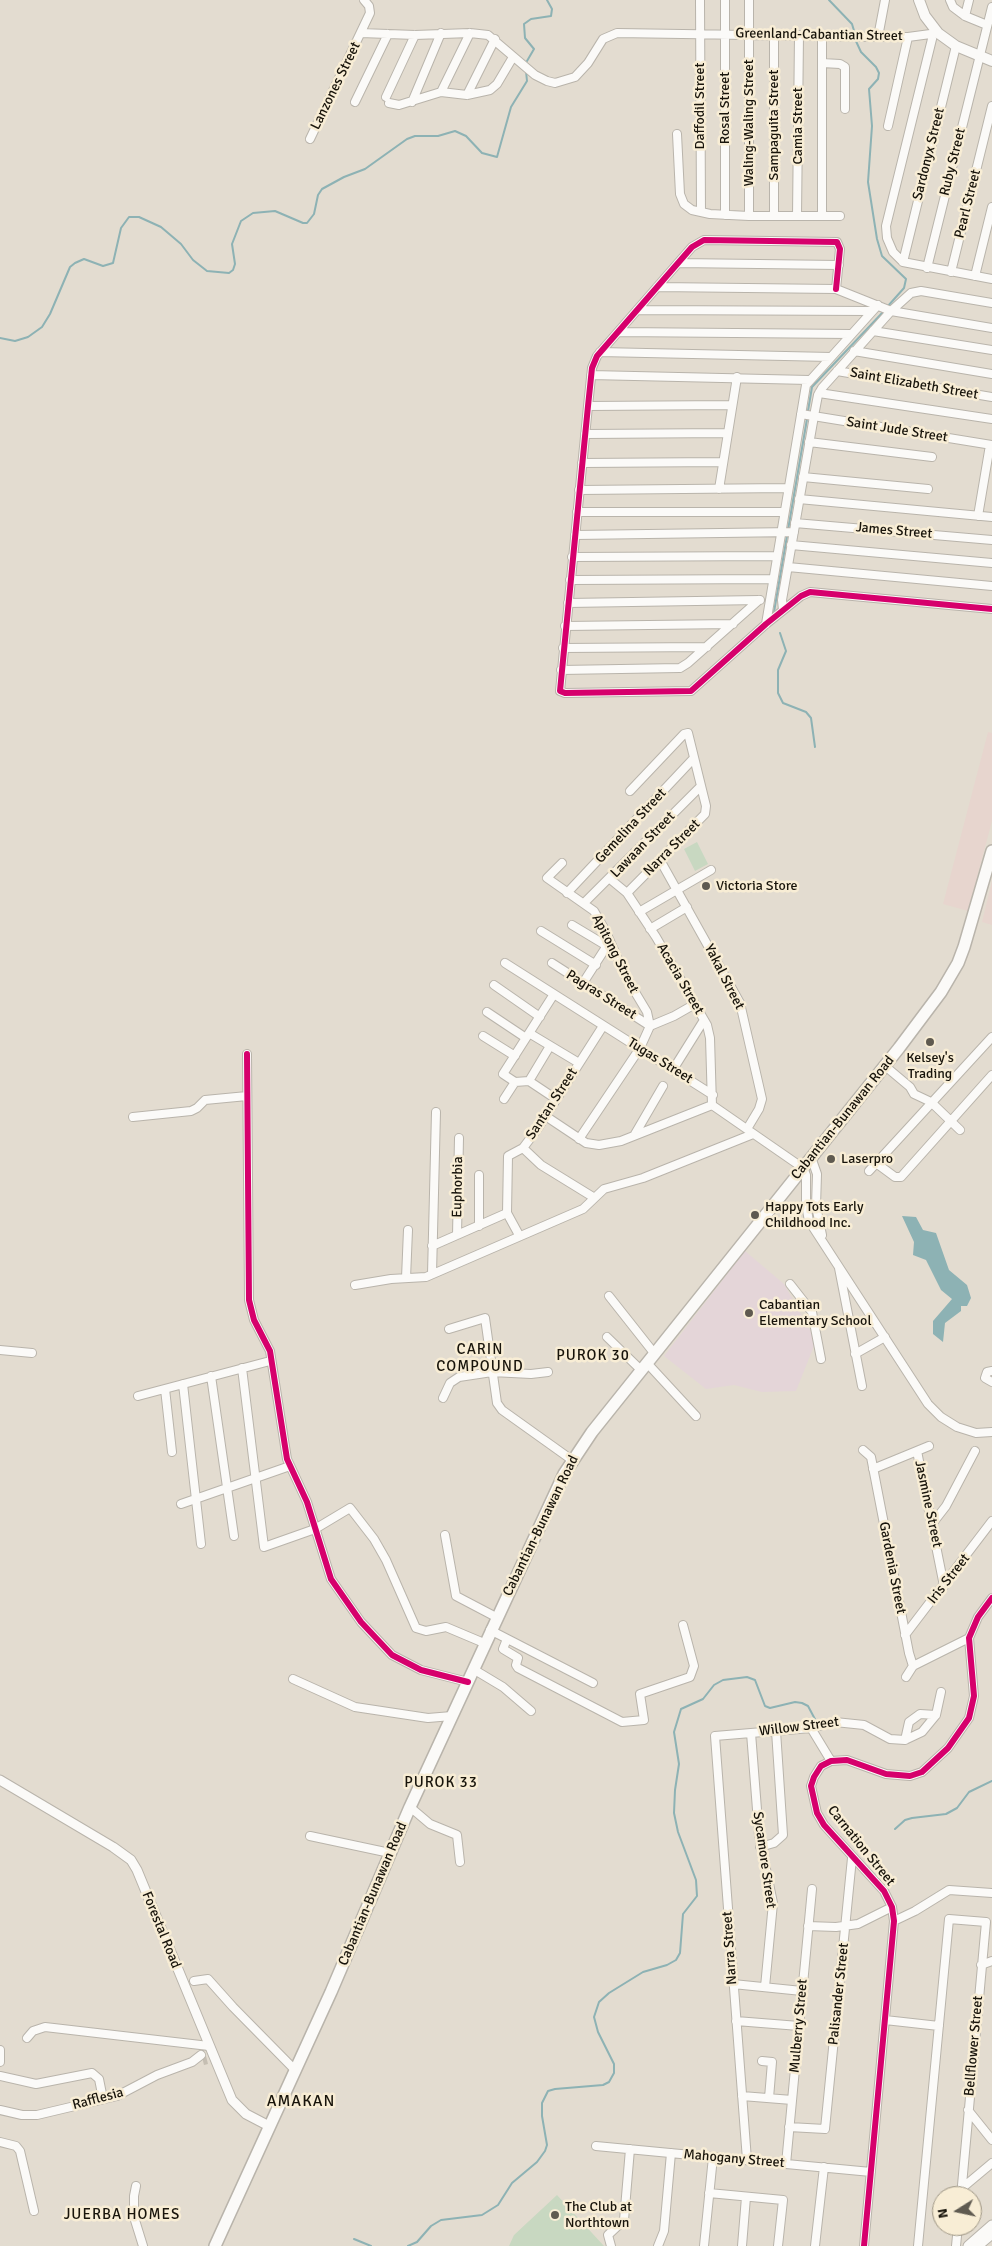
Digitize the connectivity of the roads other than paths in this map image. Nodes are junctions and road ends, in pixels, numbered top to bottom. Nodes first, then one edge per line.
1 (364, 0) edge
2 (700, 0) edge
3 (725, 0) edge
4 (749, 0) edge
5 (885, 0) edge
6 (919, 0) edge
7 (950, 0) edge
8 (969, 0) edge
9 (992, 6) edge
10 (965, 16) junction
11 (987, 25) junction
12 (361, 33) junction
13 (440, 33) junction
14 (470, 33) junction
15 (388, 34) junction
16 (700, 34) junction
17 (725, 34) junction
18 (749, 34) junction
19 (936, 34) junction
20 (415, 35) junction
21 (774, 35) junction
22 (799, 35) junction
23 (822, 36) junction
24 (878, 37) junction
25 (908, 37) junction
26 (495, 39) junction
27 (956, 46) junction
28 (980, 56) junction
29 (512, 57) junction
30 (992, 61) edge
31 (822, 63) junction
32 (441, 92) junction
33 (466, 95) junction
34 (355, 102) dead end
35 (412, 102) junction
36 (992, 106) edge
37 (845, 110) dead end
38 (888, 126) dead end
39 (677, 134) dead end
40 (310, 139) dead end
41 (992, 207) edge
42 (700, 212) junction
43 (725, 215) junction
44 (749, 216) junction
45 (774, 216) junction
46 (798, 216) junction
47 (822, 216) junction
48 (840, 216) dead end
49 (903, 262) junction
50 (678, 263) junction
51 (838, 265) junction
52 (926, 268) junction
53 (951, 272) junction
54 (975, 276) junction
55 (992, 279) edge
56 (657, 287) junction
57 (836, 289) junction
58 (992, 303) edge
59 (875, 308) junction
60 (637, 310) junction
61 (891, 310) junction
62 (992, 328) edge
63 (873, 330) junction
64 (618, 332) junction
65 (851, 334) junction
66 (992, 350) edge
67 (854, 351) junction
68 (600, 352) junction
69 (830, 357) junction
70 (836, 371) junction
71 (992, 374) edge
72 (591, 375) junction
73 (737, 378) junction
74 (809, 380) junction
75 (819, 392) junction
76 (992, 398) edge
77 (588, 406) junction
78 (732, 406) junction
79 (801, 414) junction
80 (814, 416) junction
81 (992, 420) edge
82 (728, 433) junction
83 (585, 434) junction
84 (810, 442) junction
85 (991, 445) edge
86 (932, 457) dead end
87 (723, 462) junction
88 (582, 463) junction
89 (989, 466) edge
90 (803, 477) junction
91 (787, 488) junction
92 (719, 489) junction
93 (928, 489) dead end
94 (579, 490) junction
95 (982, 494) junction
96 (992, 494) edge
97 (800, 499) junction
98 (577, 512) junction
99 (784, 512) junction
100 (978, 516) junction
101 (992, 517) edge
102 (795, 523) junction
103 (781, 532) junction
104 (794, 532) junction
105 (575, 535) junction
106 (992, 540) edge
107 (792, 545) junction
108 (777, 556) junction
109 (572, 557) junction
110 (992, 563) edge
111 (788, 567) junction
112 (773, 579) junction
113 (570, 580) junction
114 (992, 586) edge
115 (759, 600) junction
116 (770, 600) junction
117 (568, 603) junction
118 (783, 610) junction
119 (992, 610) edge
120 (733, 624) junction
121 (766, 624) junction
122 (565, 626) junction
123 (707, 647) junction
124 (563, 648) junction
125 (561, 670) junction
126 (694, 758) junction
127 (701, 786) junction
128 (630, 791) dead end
129 (992, 851) edge
130 (660, 860) junction
131 (562, 863) dead end
132 (711, 870) dead end
133 (610, 879) junction
134 (677, 890) junction
135 (567, 893) junction
136 (627, 893) junction
137 (584, 903) junction
138 (687, 907) junction
139 (639, 912) junction
140 (572, 925) dead end
141 (650, 929) junction
142 (541, 931) dead end
143 (608, 943) junction
144 (504, 963) dead end
145 (552, 964) dead end
146 (596, 965) junction
147 (583, 983) junction
148 (494, 985) dead end
149 (554, 994) junction
150 (695, 1004) junction
151 (487, 1012) dead end
152 (540, 1016) junction
153 (704, 1020) junction
154 (603, 1026) junction
155 (650, 1026) junction
156 (528, 1035) junction
157 (483, 1036) dead end
158 (992, 1037) edge
159 (550, 1046) junction
160 (640, 1048) junction
161 (247, 1054) dead end
162 (515, 1056) junction
163 (579, 1063) junction
164 (885, 1066) junction
165 (674, 1068) junction
166 (992, 1076) edge
167 (529, 1081) junction
168 (515, 1082) junction
169 (663, 1086) dead end
170 (713, 1095) junction
171 (247, 1096) junction
172 (504, 1099) dead end
173 (556, 1100) junction
174 (928, 1100) junction
175 (712, 1105) junction
176 (436, 1112) dead end
177 (547, 1116) junction
178 (133, 1117) dead end
179 (951, 1121) junction
180 (960, 1130) dead end
181 (750, 1132) junction
182 (634, 1135) junction
183 (459, 1138) dead end
184 (579, 1139) junction
185 (522, 1148) junction
186 (811, 1157) junction
187 (876, 1163) junction
188 (803, 1168) junction
189 (869, 1171) dead end
190 (479, 1175) dead end
191 (806, 1192) junction
192 (817, 1193) junction
193 (593, 1198) junction
194 (507, 1213) junction
195 (479, 1226) junction
196 (408, 1230) dead end
197 (457, 1235) junction
198 (520, 1235) junction
199 (822, 1237) junction
200 (432, 1246) junction
201 (838, 1263) junction
202 (432, 1274) junction
203 (406, 1278) junction
204 (790, 1284) dead end
205 (354, 1285) dead end
206 (609, 1296) dead end
207 (449, 1329) dead end
208 (607, 1337) dead end
209 (885, 1337) junction
210 (0, 1350) edge
211 (32, 1352) dead end
212 (654, 1353) junction
213 (856, 1354) junction
214 (821, 1359) dead end
215 (270, 1361) junction
216 (644, 1366) junction
217 (242, 1368) junction
218 (992, 1371) edge
219 (492, 1372) junction
220 (548, 1372) dead end
221 (211, 1376) junction
222 (992, 1382) edge
223 (183, 1384) junction
224 (862, 1386) dead end
225 (166, 1389) junction
226 (138, 1396) dead end
227 (443, 1398) dead end
228 (696, 1416) dead end
229 (992, 1432) edge
230 (929, 1446) dead end
231 (863, 1450) dead end
232 (917, 1451) junction
233 (172, 1452) dead end
234 (975, 1452) dead end
235 (572, 1460) junction
236 (290, 1466) junction
237 (873, 1469) junction
238 (256, 1477) junction
239 (228, 1487) junction
240 (195, 1499) junction
241 (181, 1504) dead end
242 (992, 1521) edge
243 (932, 1524) junction
244 (315, 1529) junction
245 (445, 1535) dead end
246 (234, 1536) dead end
247 (201, 1544) dead end
248 (944, 1586) junction
249 (992, 1598) edge
250 (496, 1618) junction
251 (683, 1625) dead end
252 (490, 1630) junction
253 (905, 1635) junction
254 (969, 1638) junction
255 (507, 1639) junction
256 (484, 1643) junction
257 (914, 1666) junction
258 (473, 1669) junction
259 (906, 1677) dead end
260 (293, 1679) dead end
261 (468, 1682) junction
262 (593, 1683) dead end
263 (941, 1692) dead end
264 (531, 1711) dead end
265 (936, 1715) junction
266 (452, 1716) junction
267 (811, 1728) junction
268 (776, 1731) junction
269 (751, 1733) junction
270 (716, 1736) joint
271 (905, 1740) junction
272 (831, 1761) junction
273 (0, 1780) edge
274 (410, 1807) junction
275 (310, 1836) dead end
276 (760, 1847) junction
277 (390, 1853) junction
278 (852, 1858) junction
279 (460, 1862) dead end
280 (812, 1889) dead end
281 (992, 1894) edge
282 (892, 1907) junction
283 (894, 1921) junction
284 (808, 1926) junction
285 (845, 1926) junction
286 (992, 1961) edge
287 (981, 1965) junction
288 (194, 1981) dead end
289 (733, 1984) junction
290 (765, 1987) junction
291 (802, 1991) junction
292 (885, 2020) junction
293 (736, 2021) junction
294 (799, 2026) junction
295 (939, 2026) junction
296 (27, 2038) dead end
297 (0, 2050) edge
298 (207, 2055) junction
299 (762, 2061) dead end
300 (0, 2062) edge
301 (296, 2071) junction
302 (0, 2076) edge
303 (742, 2096) junction
304 (769, 2098) junction
305 (103, 2099) junction
306 (792, 2100) junction
307 (0, 2110) edge
308 (968, 2110) junction
309 (268, 2126) junction
310 (789, 2127) junction
311 (992, 2140) edge
312 (0, 2142) edge
313 (596, 2146) dead end
314 (630, 2149) junction
315 (671, 2153) junction
316 (713, 2157) junction
317 (746, 2160) junction
318 (992, 2163) edge
319 (786, 2164) junction
320 (824, 2167) junction
321 (871, 2172) junction
322 (136, 2186) dead end
323 (962, 2186) edge
324 (968, 2186) edge
325 (709, 2193) junction
326 (746, 2197) junction
327 (34, 2211) dead end
328 (992, 2225) edge
329 (992, 2234) edge
330 (143, 2246) edge
331 (215, 2246) edge
332 (612, 2246) edge
333 (658, 2246) edge
334 (704, 2246) edge
335 (742, 2246) edge
336 (778, 2246) edge
337 (816, 2246) edge
338 (864, 2246) edge
339 (918, 2246) edge
340 (968, 2246) edge
341 (978, 2246) edge

1 - 12 street, Lanzones Street
2 - 16 street, Daffodil Street
3 - 17 street, Rosal Street
4 - 18 street, Waling-Waling Street
5 - 24 street
6 - 19 main road
7 - 10 street
8 - 10 street
9 - 11 street, Ruby Street
10 - 11 street
11 - 28 street, Ruby Street
12 - 15 street
12 - 40 street, Lanzones Street
13 - 14 street
13 - 20 street
13 - 35 street
14 - 26 street
14 - 32 street
15 - 20 street
15 - 34 street
16 - 17 street, Greenland-Cabantian Street
16 - 29 street, Greenland-Cabantian Street
16 - 42 street, Daffodil Street
17 - 18 street, Greenland-Cabantian Street
17 - 43 street, Rosal Street
18 - 21 street, Greenland-Cabantian Street
18 - 44 street, Waling-Waling Street
19 - 25 street, Greenland-Cabantian Street
19 - 27 main road
19 - 49 street
20 - 35 street
21 - 22 street, Greenland-Cabantian Street
21 - 45 street, Sampaguita Street
22 - 23 street, Greenland-Cabantian Street
22 - 46 street, Camia Street
23 - 24 street, Greenland-Cabantian Street
23 - 31 street
24 - 25 street, Greenland-Cabantian Street
25 - 38 street
26 - 29 street
26 - 33 street
27 - 28 main road
27 - 49 street, Sardonyx Street
28 - 30 main road
28 - 52 street, Ruby Street
29 - 33 street
31 - 37 street
31 - 47 street
32 - 33 street
32 - 35 street
36 - 53 street, Pearl Street
39 - 42 street
41 - 54 street
42 - 43 street
43 - 44 street
44 - 45 street
45 - 46 street
46 - 47 street
47 - 48 street
49 - 52 street
50 - 51 street
50 - 51 street
50 - 56 street
51 - 57 street
52 - 53 street
53 - 54 street
54 - 55 street
56 - 57 street
56 - 60 street
57 - 59 street
58 - 61 street
59 - 60 street
59 - 61 street
59 - 65 street
60 - 64 street
61 - 62 street
61 - 63 street
63 - 66 street
63 - 67 street
64 - 65 street
64 - 68 street
65 - 69 street
67 - 70 street
67 - 71 street
68 - 69 street
68 - 72 street
69 - 74 street
70 - 75 street
70 - 76 street, Saint Elizabeth Street
72 - 73 street
72 - 77 street
73 - 74 street
73 - 78 street
74 - 79 street
75 - 80 street
75 - 81 street
77 - 78 street
77 - 83 street
78 - 82 street
79 - 80 street, Saint Jude Street
79 - 91 street
80 - 84 street
80 - 85 street, Saint Jude Street
82 - 83 street
82 - 87 street
83 - 88 street
84 - 86 street
84 - 90 street
85 - 89 street
87 - 88 street
87 - 92 street
88 - 94 street
89 - 95 street
90 - 93 street
90 - 97 street
91 - 92 street
91 - 99 street
92 - 94 street
94 - 98 street
95 - 96 street
95 - 100 street
97 - 100 street
97 - 102 street
98 - 99 street
98 - 105 street
99 - 103 street
100 - 101 street
102 - 104 street
102 - 106 street, James Street
103 - 104 street
103 - 105 street
103 - 108 street
104 - 107 street
105 - 109 street
107 - 110 street
107 - 111 street
108 - 109 street
108 - 112 street
109 - 113 street
111 - 114 street
111 - 118 street
112 - 113 street
112 - 116 street
113 - 117 street
115 - 116 street
115 - 117 street
115 - 120 street
116 - 121 street
117 - 122 street
118 - 119 street
118 - 121 street
120 - 122 street
120 - 123 street
121 - 125 street
122 - 124 street
123 - 124 street
123 - 125 street
124 - 125 street
126 - 127 street, Narra Street
126 - 128 street, Narra Street
126 - 135 street, Gemelina Street
127 - 130 street, Narra Street
127 - 133 street, Lawaan Street
129 - 164 main road, Cabantian-Bunawan Road
130 - 134 street, Yakal Street
130 - 136 street, Narra Street
131 - 135 street, Apitong Street
132 - 134 street
133 - 136 street, Acacia Street
133 - 137 street, Lawaan Street
134 - 138 street, Yakal Street
134 - 139 street
135 - 137 street, Apitong Street
136 - 139 street, Acacia Street
137 - 143 street, Apitong Street
138 - 141 street
138 - 181 street, Yakal Street
139 - 141 street, Acacia Street
140 - 143 street
141 - 150 street, Acacia Street
142 - 146 street
143 - 146 street
143 - 155 street, Apitong Street
144 - 149 street, Tugas Street
145 - 147 street, Pagras Street
146 - 147 street
147 - 155 street, Pagras Street
148 - 152 street
149 - 152 street
149 - 154 street, Tugas Street
150 - 153 street, Acacia Street
150 - 155 street
151 - 156 street
152 - 156 street
153 - 165 street
153 - 170 street, Acacia Street
154 - 160 street, Tugas Street
154 - 163 street, Santan Street
155 - 160 street
156 - 159 street
156 - 162 street
157 - 162 street
158 - 174 street
159 - 163 street
159 - 167 street
160 - 165 street, Tugas Street
160 - 184 street
161 - 171 street
162 - 168 street
163 - 173 street, Santan Street
164 - 174 street
164 - 186 main road, Cabantian-Bunawan Road
165 - 170 street, Tugas Street
166 - 179 street
167 - 168 street
167 - 173 street
168 - 172 street
169 - 182 street
170 - 175 street
171 - 178 street
171 - 215 street
173 - 177 street, Santan Street
174 - 179 street
174 - 187 street
175 - 181 street
175 - 182 street
176 - 200 street
177 - 184 street
177 - 185 street, Santan Street
179 - 180 street
179 - 187 street
181 - 188 street
181 - 193 street
182 - 184 street
183 - 197 street, Euphorbia
185 - 193 street
185 - 194 street, Santan Street
186 - 188 main road, Cabantian-Bunawan Road
186 - 192 street
187 - 189 street
188 - 191 street
188 - 212 main road, Cabantian-Bunawan Road
190 - 195 street
191 - 192 street
191 - 199 street
192 - 199 street
193 - 198 street
194 - 195 street
194 - 198 street
195 - 197 street
196 - 203 street
197 - 200 street
198 - 202 street
199 - 201 street
200 - 202 street
201 - 209 street
201 - 213 street
202 - 203 street
203 - 205 street
204 - 214 street
206 - 212 street
207 - 219 street
208 - 216 street
209 - 213 street
209 - 229 street
210 - 211 street
212 - 216 main road, Cabantian-Bunawan Road
213 - 224 street
215 - 217 street
215 - 236 street
216 - 228 street
216 - 235 main road, Cabantian-Bunawan Road
217 - 221 street
217 - 238 street
218 - 222 street
219 - 220 street
219 - 227 street
219 - 235 street
221 - 223 street
221 - 239 street
223 - 225 street
223 - 240 street
225 - 226 street
225 - 233 street
230 - 232 street
231 - 237 street, Gardenia Street
232 - 237 street
232 - 243 street, Jasmine Street
234 - 243 street
235 - 250 main road, Cabantian-Bunawan Road
236 - 238 street
236 - 244 street
237 - 253 street, Gardenia Street
238 - 239 street
238 - 244 street
239 - 240 street
239 - 246 street
240 - 241 street
240 - 247 street
242 - 248 street, Iris Street
243 - 248 street, Jasmine Street
244 - 256 street
244 - 261 street
245 - 250 street
248 - 253 street, Iris Street
249 - 254 street
250 - 252 main road, Cabantian-Bunawan Road
251 - 255 street
252 - 255 street
252 - 256 main road, Cabantian-Bunawan Road
253 - 257 street, Gardenia Street
254 - 257 street
254 - 272 street
255 - 262 street
256 - 258 main road, Cabantian-Bunawan Road
257 - 259 street
258 - 261 main road, Cabantian-Bunawan Road
258 - 264 street
260 - 266 street
261 - 266 main road, Cabantian-Bunawan Road
263 - 265 street
265 - 271 street
265 - 271 street
266 - 274 main road, Cabantian-Bunawan Road
267 - 268 street, Willow Street
267 - 271 street, Willow Street
267 - 272 street
268 - 269 street, Willow Street
268 - 276 street
269 - 270 street, Willow Street
269 - 276 street, Sycamore Street
270 - 289 street, Narra Street
272 - 278 street, Carnation Street
273 - 298 street, Forestal Road
274 - 277 main road, Cabantian-Bunawan Road
274 - 279 street
275 - 277 street
276 - 290 street, Sycamore Street
277 - 301 main road, Cabantian-Bunawan Road
278 - 282 street, Carnation Street
278 - 285 street, Palisander Street
280 - 284 street, Mulberry Street
281 - 283 street
282 - 283 street, Carnation Street
282 - 285 street
283 - 292 street, Carnation Street
284 - 285 street
284 - 291 street, Mulberry Street
285 - 310 street, Palisander Street
286 - 287 street
287 - 295 street, Bellflower Street
287 - 308 street, Bellflower Street
288 - 301 street
289 - 290 street
289 - 293 street, Narra Street
290 - 291 street
291 - 294 street, Mulberry Street
292 - 295 street
292 - 321 street, Carnation Street
293 - 294 street
293 - 303 street, Narra Street
294 - 306 street, Mulberry Street
295 - 339 street, Bellflower Street
296 - 298 street
297 - 300 street
298 - 305 street, Rafflesia
298 - 309 street, Forestal Road
299 - 304 street
301 - 309 main road, Cabantian-Bunawan Road
302 - 305 street
303 - 304 street
303 - 317 street, Narra Street
304 - 306 street
305 - 307 street, Rafflesia
306 - 310 street, Mulberry Street
308 - 311 street
308 - 323 street, Bellflower Street
309 - 331 main road, Cabantian-Bunawan Road
310 - 319 street, Mulberry Street
312 - 327 street
313 - 314 street, Mahogany Street
314 - 315 street, Mahogany Street
314 - 332 street
315 - 316 street, Mahogany Street
315 - 333 street
316 - 317 street, Mahogany Street
316 - 325 street
317 - 319 street, Mahogany Street
318 - 324 street
319 - 320 street, Mahogany Street
320 - 321 street, Mahogany Street
320 - 337 street
321 - 338 street, Carnation Street
322 - 330 street
325 - 326 street
325 - 334 street
326 - 335 street
326 - 336 street
328 - 340 street
329 - 341 street

